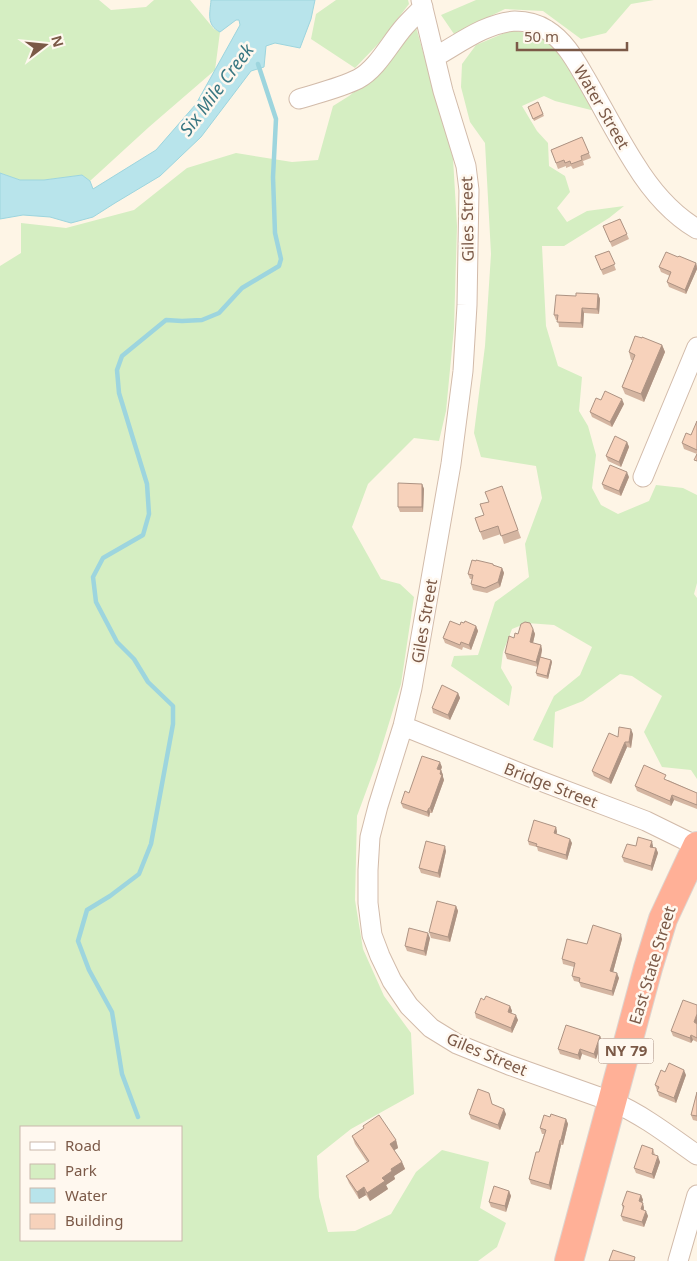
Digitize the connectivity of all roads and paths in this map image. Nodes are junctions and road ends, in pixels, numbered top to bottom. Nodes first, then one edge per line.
1 (422, 4) edge
2 (435, 57) junction
3 (299, 99) dead end
4 (697, 229) edge
5 (697, 347) edge
6 (643, 477) dead end
7 (403, 726) junction
8 (697, 846) edge
9 (613, 1102) junction
10 (697, 1155) edge
11 (697, 1195) edge
12 (569, 1261) edge
13 (678, 1261) edge

1 - 2 street, Giles Street
1 - 3 street
2 - 4 street, Water Street
2 - 7 street, Giles Street
5 - 6 street
7 - 8 street, Bridge Street
7 - 9 street, Giles Street
8 - 9 highway, East State Street / NY 79
9 - 10 street, Giles Street
9 - 12 highway, East State Street / NY 79
11 - 13 street

